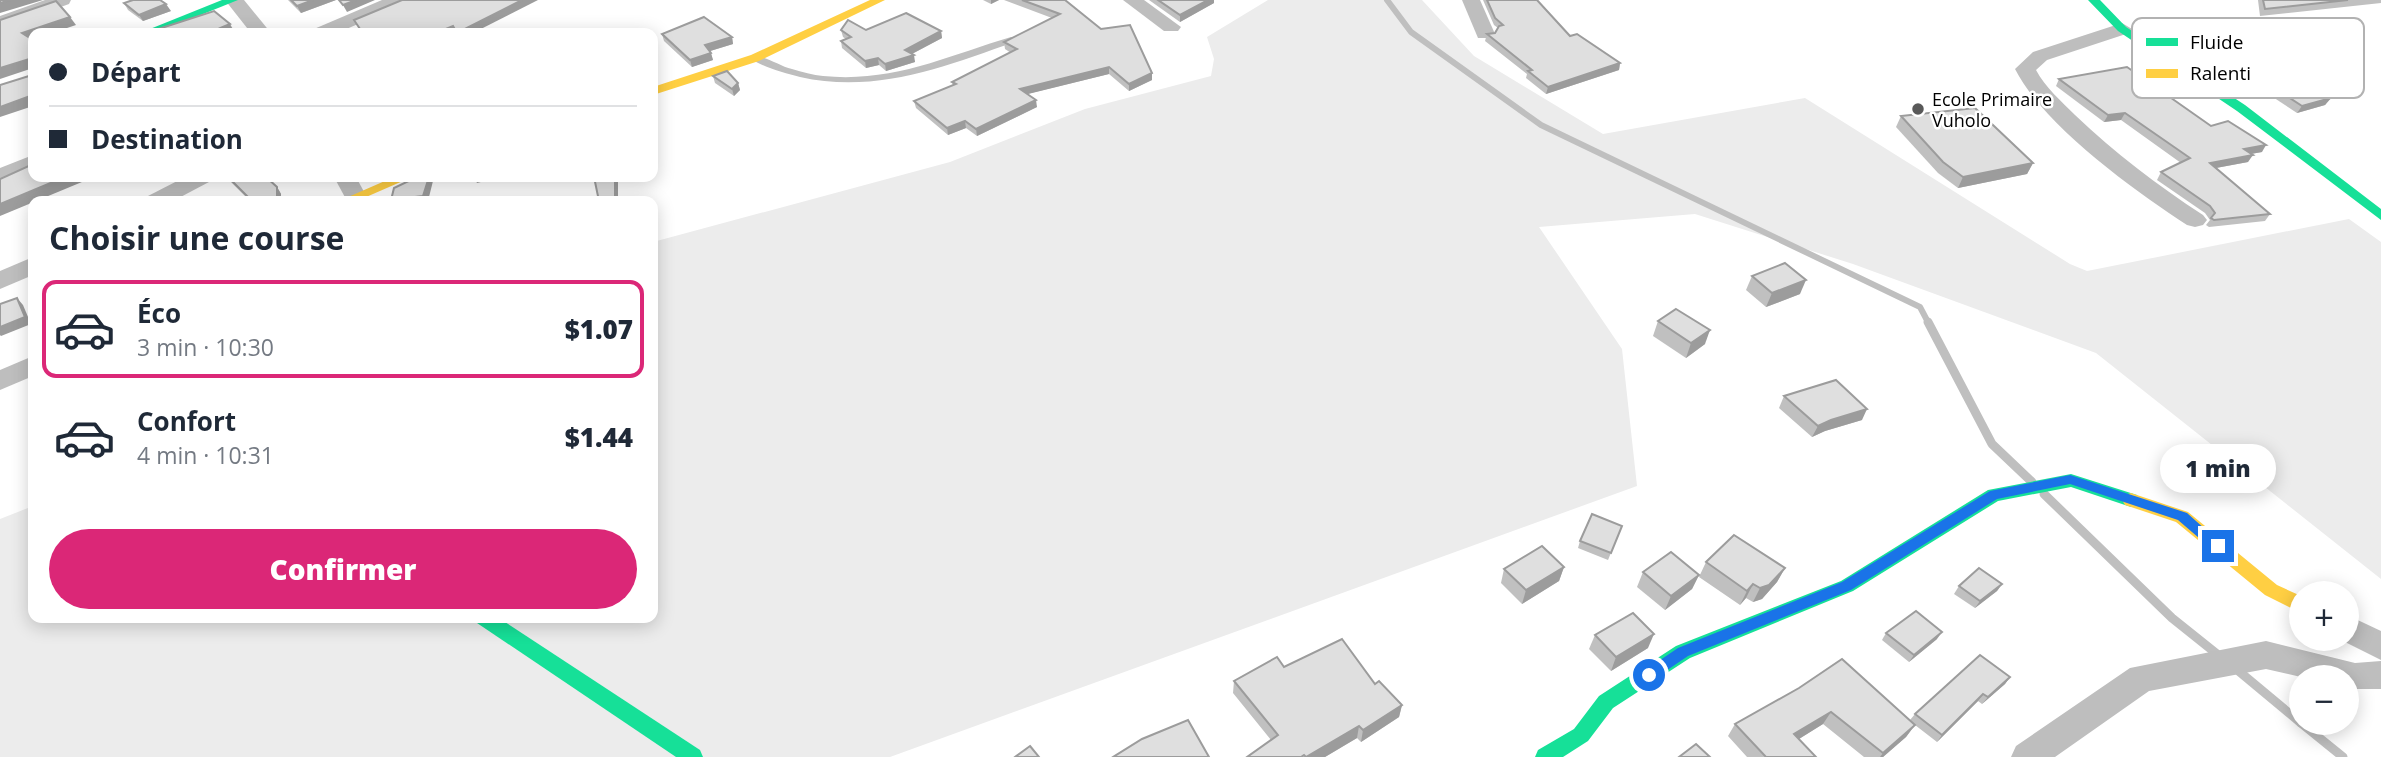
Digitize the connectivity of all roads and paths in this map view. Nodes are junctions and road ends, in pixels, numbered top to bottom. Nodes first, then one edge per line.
1 (62, 0) edge
2 (233, 0) edge
3 (398, 0) edge
4 (1132, 0) edge
5 (1471, 0) edge
6 (2094, 0) edge
7 (866, 2) edge
8 (0, 23) edge
9 (1171, 27) dead end
10 (159, 28) edge
11 (257, 28) edge
12 (333, 28) edge
13 (2122, 29) junction
14 (1485, 34) edge
15 (2132, 36) edge
16 (1011, 40) edge
17 (755, 58) junction
18 (658, 89) edge
19 (2226, 98) edge
20 (28, 164) edge
21 (0, 176) edge
22 (192, 182) edge
23 (389, 182) edge
24 (351, 194) edge
25 (165, 196) edge
26 (2381, 216) edge
27 (2195, 220) dead end
28 (28, 267) edge
29 (0, 281) edge
30 (28, 368) edge
31 (0, 383) edge
32 (28, 385) edge
33 (2289, 599) edge
34 (492, 623) edge
35 (2359, 634) edge
36 (2381, 646) edge
37 (2381, 675) edge
38 (693, 757) edge
39 (1545, 757) edge
40 (2028, 757) edge

1 - 8 street
2 - 10 street
2 - 11 street
3 - 12 street
4 - 9 street
5 - 14 street
6 - 13 street
7 - 17 street
13 - 15 street
13 - 27 street
16 - 17 lane
17 - 18 street
19 - 26 street
20 - 21 street
22 - 25 street
23 - 24 street
28 - 29 street
30 - 31 street
31 - 32 street
33 - 39 street
34 - 38 street
35 - 36 street
37 - 40 street

